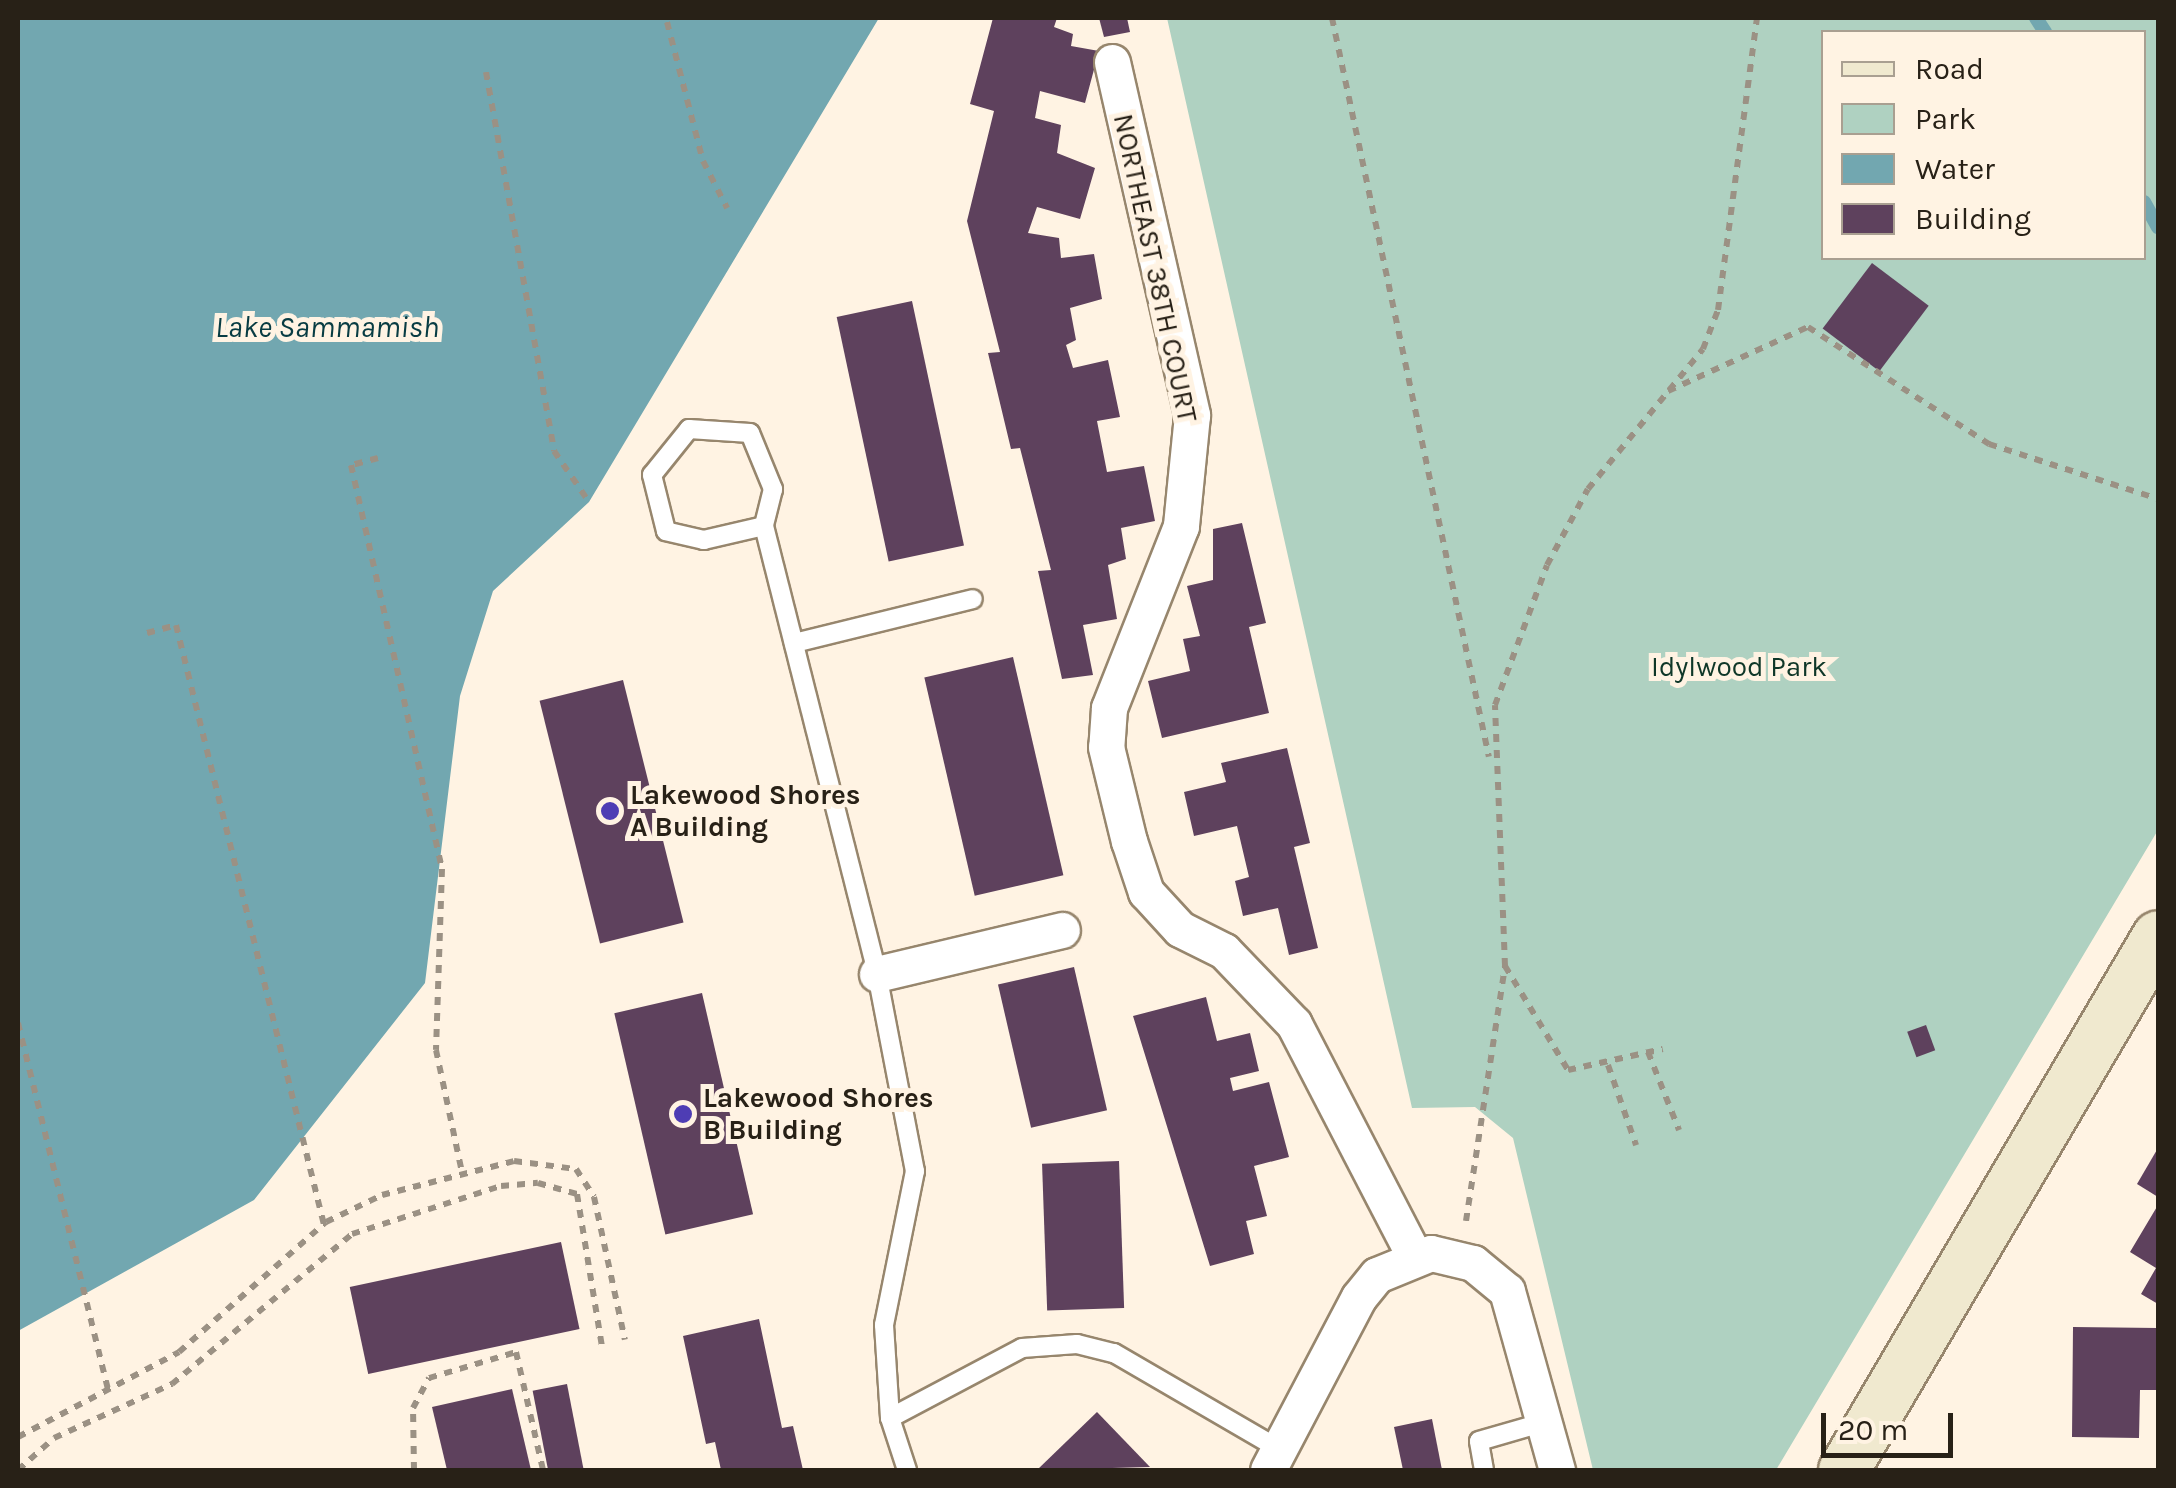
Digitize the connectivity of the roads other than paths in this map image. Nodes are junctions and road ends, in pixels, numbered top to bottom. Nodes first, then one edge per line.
1 (1112, 62) dead end
2 (764, 526) junction
3 (973, 600) dead end
4 (794, 643) junction
5 (1062, 930) dead end
6 (2158, 936) edge
7 (877, 974) junction
8 (1440, 1256) junction
9 (890, 1418) junction
10 (1545, 1422) junction
11 (1273, 1460) edge
12 (906, 1470) edge
13 (1484, 1470) edge
14 (1556, 1470) edge
15 (1844, 1470) edge

1 - 8 street, NORTHEAST 38TH COURT
2 - 2 lane
2 - 4 lane
3 - 4 lane
4 - 7 lane
5 - 7 street
6 - 15 main road
7 - 9 lane
8 - 10 street
8 - 11 street
9 - 11 lane
9 - 12 lane
10 - 13 lane
10 - 14 street

